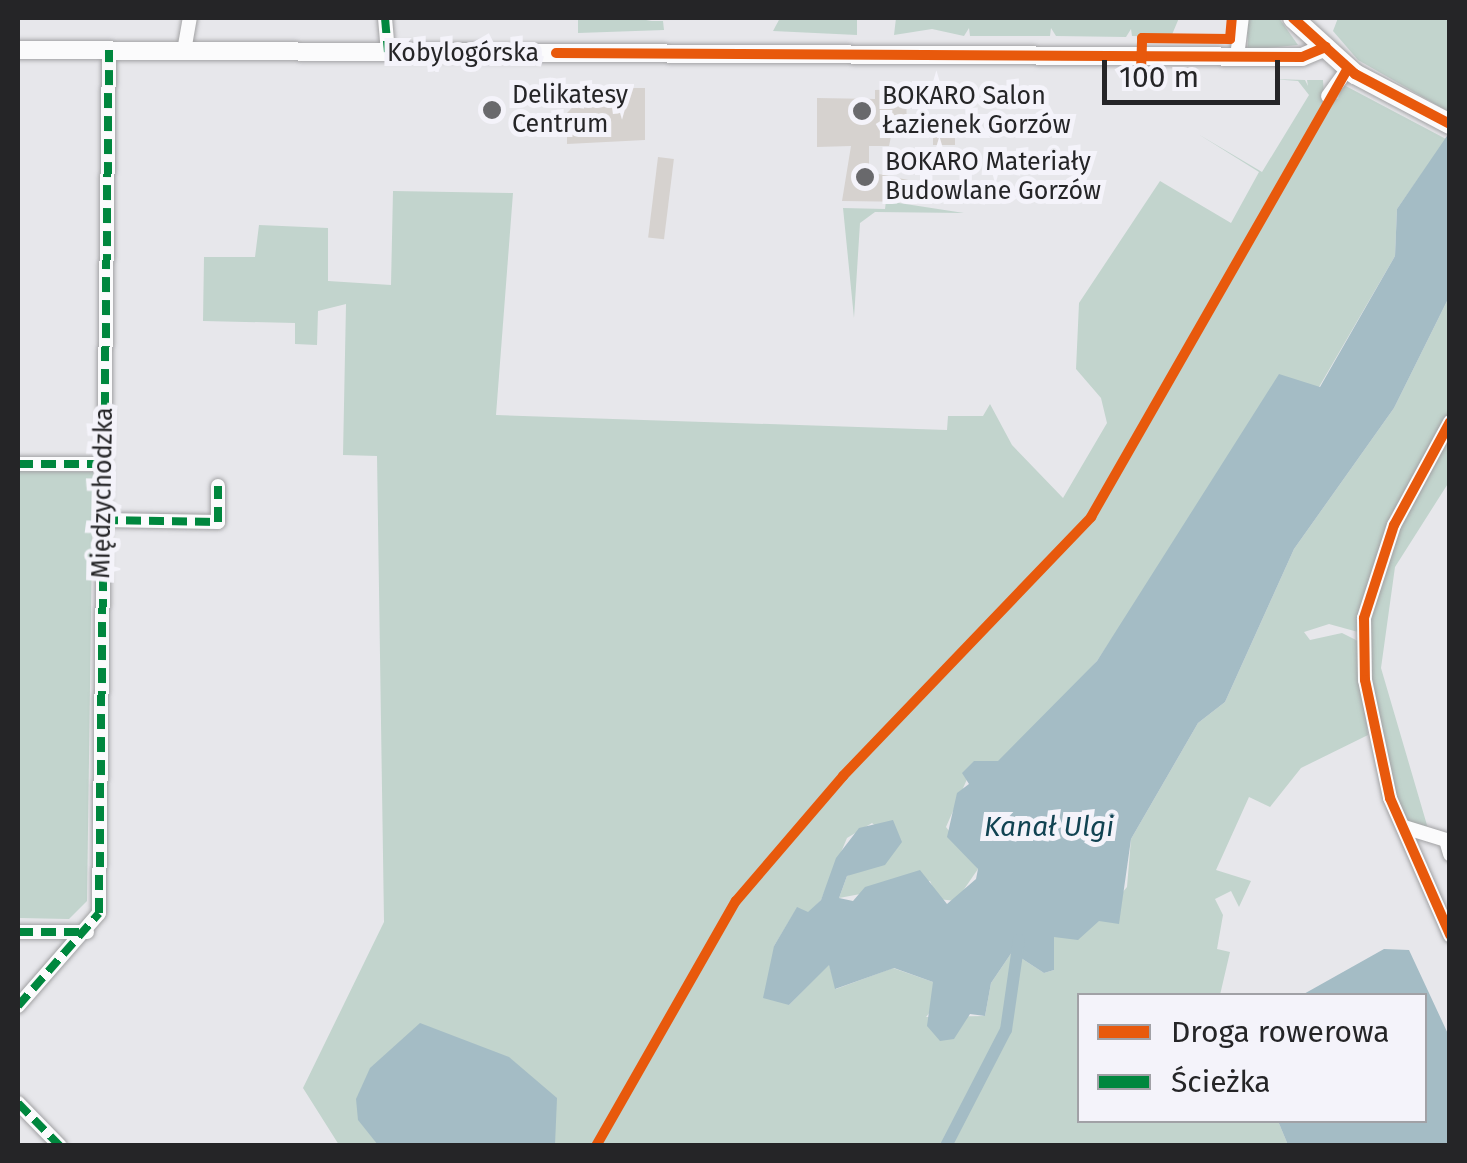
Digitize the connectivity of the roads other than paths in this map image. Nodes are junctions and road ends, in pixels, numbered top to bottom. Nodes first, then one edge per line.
1 (190, 18) edge
2 (385, 18) edge
3 (1242, 18) edge
4 (1293, 18) edge
5 (1326, 46) junction
6 (18, 50) edge
7 (109, 50) junction
8 (184, 51) junction
9 (388, 52) junction
10 (1238, 57) junction
11 (1355, 73) junction
12 (1328, 96) dead end
13 (1450, 124) edge
14 (1450, 422) edge
15 (18, 464) edge
16 (103, 464) junction
17 (218, 486) dead end
18 (103, 520) junction
19 (1403, 827) junction
20 (1448, 843) edge
21 (1420, 866) junction
22 (18, 932) edge
23 (88, 932) junction
24 (1450, 936) edge
25 (18, 1006) edge
26 (18, 1103) edge
27 (60, 1146) edge

1 - 8 street
2 - 9 street
3 - 10 street
4 - 5 main road
5 - 10 street, Kobylogórska
5 - 11 main road
6 - 7 street, Kobylogórska
7 - 8 street, Kobylogórska
7 - 16 street, Międzychodzka
8 - 9 street, Kobylogórska
9 - 10 street, Kobylogórska
11 - 12 street
11 - 13 main road
14 - 19 street
15 - 16 street
16 - 18 street, Międzychodzka
17 - 18 street
18 - 23 street, Międzychodzka
19 - 20 street
19 - 21 street
20 - 21 street
21 - 24 street
22 - 23 street
23 - 25 street
26 - 27 street

